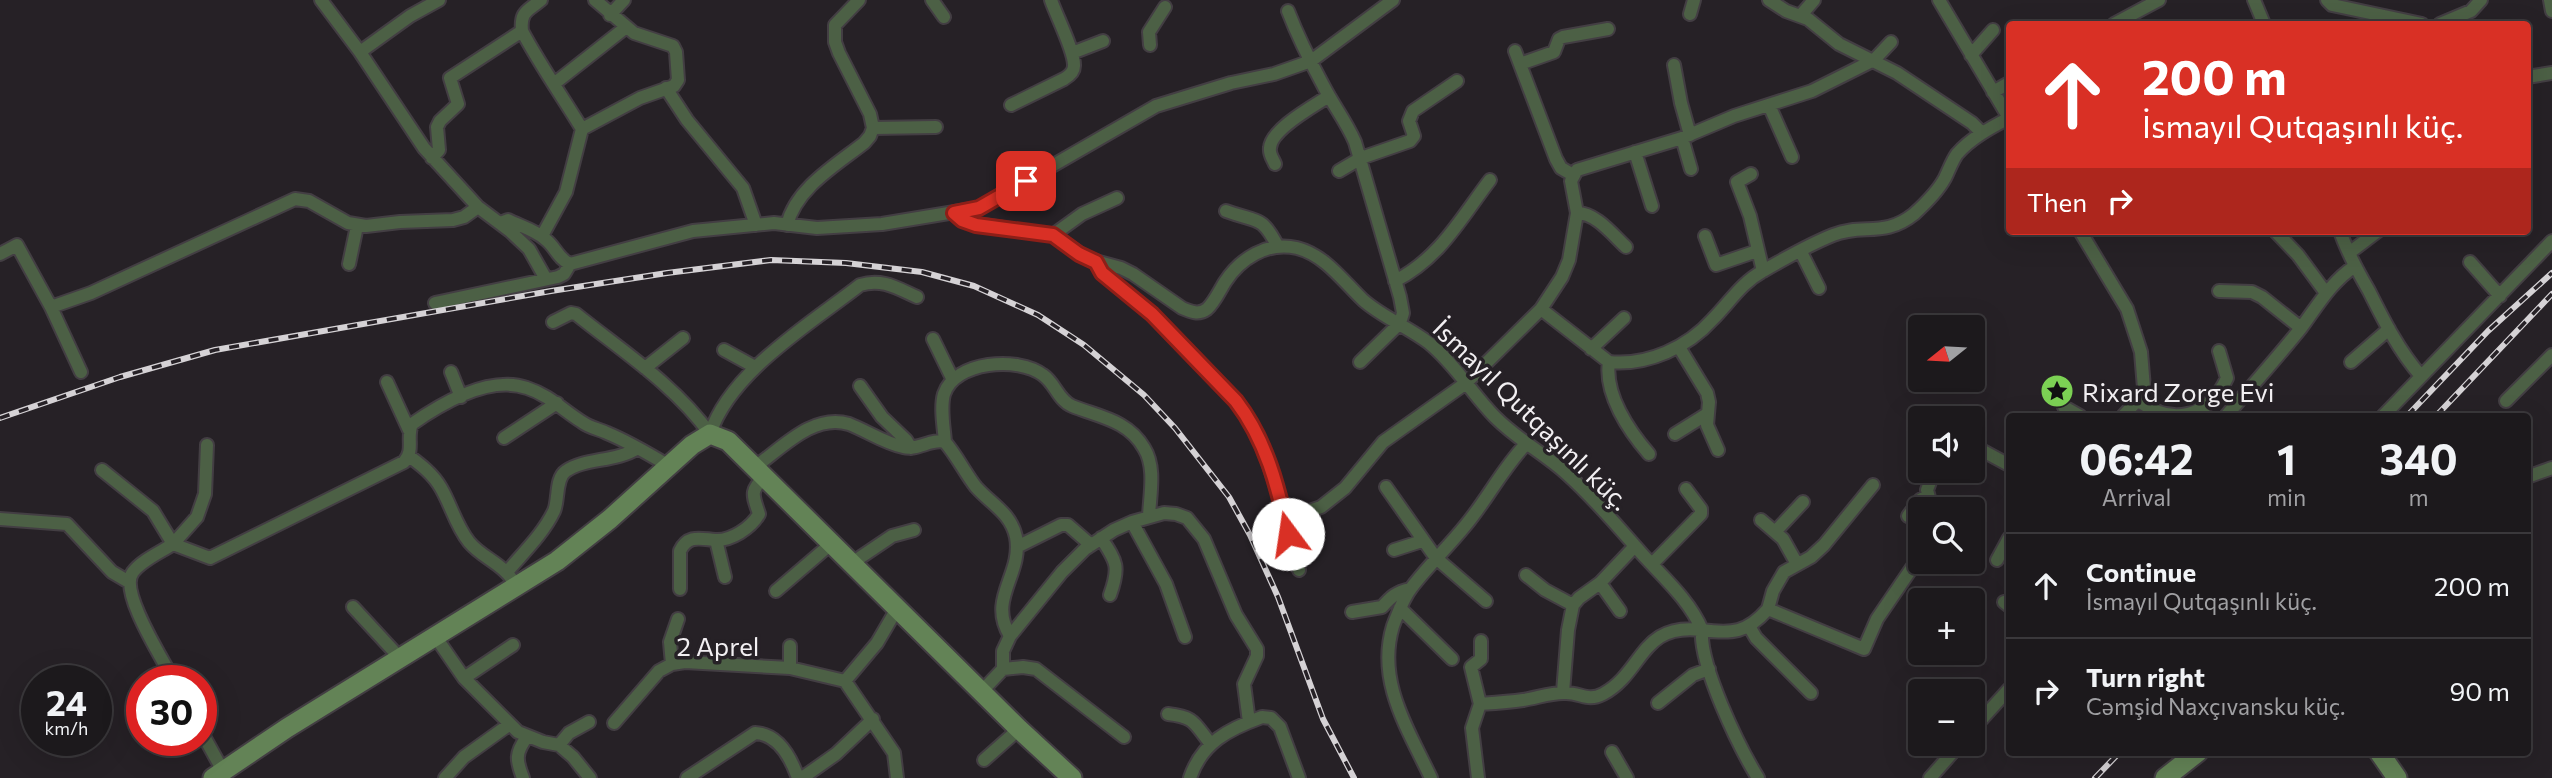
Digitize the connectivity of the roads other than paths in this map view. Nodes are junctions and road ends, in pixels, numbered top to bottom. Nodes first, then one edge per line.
1 (321, 0) edge
2 (439, 0) edge
3 (541, 0) edge
4 (595, 0) edge
5 (624, 0) edge
6 (859, 0) edge
7 (932, 0) edge
8 (1051, 0) edge
9 (1393, 0) edge
10 (1694, 0) edge
11 (1769, 0) edge
12 (1814, 0) edge
13 (1939, 0) edge
14 (2159, 0) edge
15 (2254, 0) edge
16 (2326, 0) edge
17 (2481, 0) edge
18 (2550, 0) edge
19 (1163, 3) edge
20 (1289, 11) dead end
21 (2552, 11) edge
22 (1690, 14) dead end
23 (610, 15) junction
24 (1801, 15) junction
25 (944, 17) dead end
26 (1174, 18) dead end
27 (2120, 21) edge
28 (2263, 21) edge
29 (2408, 21) edge
30 (2447, 21) edge
31 (625, 28) junction
32 (1608, 29) dead end
33 (1993, 30) dead end
34 (522, 32) junction
35 (1103, 41) dead end
36 (1891, 42) dead end
37 (1150, 45) dead end
38 (1515, 51) dead end
39 (360, 52) junction
40 (1072, 53) junction
41 (1971, 55) junction
42 (1874, 60) junction
43 (1311, 61) junction
44 (1520, 64) junction
45 (1674, 65) dead end
46 (2552, 73) edge
47 (2531, 76) edge
48 (1457, 81) dead end
49 (555, 83) junction
50 (2006, 85) edge
51 (666, 88) junction
52 (1993, 92) junction
53 (1329, 96) junction
54 (1011, 105) dead end
55 (1769, 105) junction
56 (2006, 113) edge
57 (2006, 120) edge
58 (936, 127) dead end
59 (873, 128) junction
60 (582, 129) junction
61 (1982, 132) junction
62 (1686, 137) junction
63 (1635, 152) junction
64 (1792, 157) dead end
65 (432, 158) junction
66 (1361, 158) junction
67 (1275, 164) dead end
68 (1691, 169) dead end
69 (1339, 171) dead end
70 (1751, 174) dead end
71 (1573, 175) junction
72 (1490, 180) dead end
73 (1117, 198) dead end
74 (1652, 206) dead end
75 (478, 207) junction
76 (1226, 211) dead end
77 (954, 213) junction
78 (1577, 213) junction
79 (500, 223) junction
80 (756, 225) junction
81 (787, 225) junction
82 (357, 226) junction
83 (1053, 235) junction
84 (2082, 235) edge
85 (2279, 235) edge
86 (2342, 235) edge
87 (2373, 235) edge
88 (541, 236) junction
89 (1705, 236) dead end
90 (2552, 241) edge
91 (1278, 247) junction
92 (1626, 247) dead end
93 (1757, 251) junction
94 (1801, 252) junction
95 (2349, 253) junction
96 (0, 254) edge
97 (1096, 262) junction
98 (2470, 262) dead end
99 (349, 264) dead end
100 (570, 264) junction
101 (2355, 266) junction
102 (1763, 271) junction
103 (547, 279) junction
104 (1395, 281) junction
105 (1819, 288) dead end
106 (2219, 291) dead end
107 (2326, 293) junction
108 (2500, 296) junction
109 (917, 298) dead end
110 (435, 303) dead end
111 (51, 307) junction
112 (1541, 309) junction
113 (1624, 318) dead end
114 (553, 322) dead end
115 (1400, 323) junction
116 (2301, 328) junction
117 (2389, 329) junction
118 (683, 338) dead end
119 (933, 339) dead end
120 (1679, 347) junction
121 (1591, 349) junction
122 (724, 350) dead end
123 (2219, 351) dead end
124 (2552, 355) edge
125 (1360, 362) dead end
126 (1609, 362) junction
127 (2351, 362) dead end
128 (755, 367) junction
129 (645, 368) junction
130 (81, 372) dead end
131 (451, 372) dead end
132 (2421, 376) junction
133 (953, 380) junction
134 (387, 382) dead end
135 (1466, 383) junction
136 (860, 386) dead end
137 (461, 397) junction
138 (2138, 400) junction
139 (2506, 401) dead end
140 (557, 403) junction
141 (2064, 407) dead end
142 (2075, 413) edge
143 (2126, 413) edge
144 (2160, 413) edge
145 (2188, 413) edge
146 (2229, 413) edge
147 (2385, 413) edge
148 (1707, 414) junction
149 (409, 430) junction
150 (710, 434) junction
151 (1675, 434) dead end
152 (504, 438) dead end
153 (945, 443) junction
154 (1526, 444) junction
155 (208, 445) dead end
156 (638, 448) junction
157 (911, 448) junction
158 (1718, 450) dead end
159 (1985, 452) edge
160 (1649, 454) dead end
161 (409, 456) junction
162 (2006, 463) edge
163 (669, 466) junction
164 (2552, 468) edge
165 (102, 470) dead end
166 (760, 472) junction
167 (2531, 476) edge
168 (1931, 483) edge
169 (1873, 485) dead end
170 (1386, 487) dead end
171 (1686, 489) dead end
172 (1927, 496) edge
173 (1802, 502) dead end
174 (1149, 516) junction
175 (1284, 516) junction
176 (0, 519) edge
177 (1761, 520) dead end
178 (1132, 522) junction
179 (914, 530) dead end
180 (1775, 532) junction
181 (716, 540) junction
182 (1096, 541) junction
183 (1422, 541) junction
184 (832, 542) junction
185 (173, 544) junction
186 (2006, 544) edge
187 (1635, 546) junction
188 (1017, 547) junction
189 (1394, 550) dead end
190 (1436, 558) junction
191 (1997, 560) dead end
192 (852, 562) junction
193 (1651, 564) junction
194 (1797, 564) junction
195 (1299, 570) dead end
196 (1908, 574) edge
197 (1526, 575) dead end
198 (725, 577) dead end
199 (512, 580) junction
200 (129, 582) junction
201 (1600, 583) junction
202 (680, 589) dead end
203 (1410, 589) junction
204 (776, 591) dead end
205 (1110, 595) dead end
206 (1486, 601) dead end
207 (1573, 605) junction
208 (353, 607) dead end
209 (898, 607) junction
210 (1400, 608) junction
211 (1768, 609) junction
212 (1620, 611) dead end
213 (1352, 612) dead end
214 (678, 619) dead end
215 (1749, 626) junction
216 (1702, 630) junction
217 (435, 636) junction
218 (1010, 636) junction
219 (1185, 637) dead end
220 (1481, 641) dead end
221 (513, 645) dead end
222 (790, 646) dead end
223 (400, 658) junction
224 (1452, 659) dead end
225 (672, 664) junction
226 (166, 665) edge
227 (790, 668) junction
228 (1003, 669) junction
229 (1709, 669) junction
230 (464, 678) junction
231 (845, 681) junction
232 (982, 690) junction
233 (1563, 692) junction
234 (2006, 692) edge
235 (1811, 693) dead end
236 (1658, 703) dead end
237 (1480, 704) junction
238 (1168, 713) dead end
239 (1985, 716) edge
240 (873, 719) junction
241 (589, 722) dead end
242 (1249, 722) junction
243 (614, 723) dead end
244 (510, 724) junction
245 (1019, 729) junction
246 (527, 737) junction
247 (1124, 737) dead end
248 (1210, 743) junction
249 (559, 745) junction
250 (1612, 752) dead end
251 (211, 756) edge
252 (1949, 756) edge
253 (2193, 756) edge
254 (2382, 756) edge
255 (984, 760) dead end
256 (218, 774) edge
257 (1196, 776) edge
258 (445, 778) edge
259 (523, 778) edge
260 (590, 778) edge
261 (687, 778) edge
262 (800, 778) edge
263 (897, 778) edge
264 (1072, 778) edge
265 (1299, 778) edge
266 (1431, 778) edge
267 (1478, 778) edge
268 (1627, 778) edge
269 (1758, 778) edge
270 (1930, 778) edge
271 (2165, 778) edge
272 (2397, 778) edge

1 - 39 street
2 - 39 street
3 - 34 street
4 - 23 street
5 - 23 street
6 - 59 street
7 - 25 street
8 - 40 street
9 - 43 street
10 - 22 street
11 - 24 street
12 - 24 street
13 - 41 street
14 - 27 street
15 - 28 street
16 - 29 street
17 - 30 street
18 - 21 street
19 - 26 street
19 - 37 street
20 - 43 street
23 - 31 street
24 - 42 street
31 - 49 street
31 - 51 street
32 - 44 street
33 - 41 street
34 - 49 street
34 - 65 street
35 - 40 street
36 - 42 street
38 - 44 street
39 - 65 street
40 - 54 street
41 - 52 street
42 - 55 street
42 - 61 street
43 - 53 street
43 - 77 street
44 - 71 street
45 - 62 street
46 - 47 street
48 - 66 street
49 - 60 street
50 - 52 street
51 - 60 street
51 - 80 street
52 - 56 street
53 - 66 street
53 - 67 street
55 - 62 street
55 - 64 street
57 - 61 street
58 - 59 street
59 - 81 street
60 - 88 street
61 - 94 street
62 - 63 street
62 - 68 street
63 - 71 street
63 - 74 street
65 - 75 street
66 - 69 street
66 - 104 street
70 - 93 street
71 - 78 street
72 - 104 street
73 - 83 street
75 - 79 street
75 - 82 street
76 - 91 street
77 - 81 street
77 - 83 street
78 - 92 street
78 - 112 street
79 - 88 street
79 - 103 street
80 - 81 street
80 - 100 street
82 - 99 street
82 - 111 street
83 - 97 street
84 - 138 street
85 - 107 street
86 - 95 street
87 - 95 street
88 - 100 street
89 - 93 street
90 - 108 street
91 - 97 street
91 - 115 street, İsmayıl Qutqaşınlı küç.
93 - 102 street
94 - 102 street
94 - 105 street
95 - 101 street
96 - 111 street
97 - 175 street
98 - 108 street
100 - 103 street
101 - 107 street
101 - 117 street
102 - 120 street
103 - 110 street
104 - 115 street
106 - 116 street
107 - 116 street
108 - 132 street
109 - 128 street
111 - 130 street
112 - 121 street
112 - 135 street
113 - 121 street
114 - 129 street
115 - 125 street
115 - 135 street, İsmayıl Qutqaşınlı küç.
116 - 146 street
117 - 127 street
117 - 132 street
118 - 129 street
119 - 133 street
120 - 126 street
120 - 148 street
121 - 126 street
122 - 128 street
123 - 145 street
124 - 139 street
126 - 160 street
128 - 150 street
129 - 150 street
131 - 137 street
132 - 147 street
133 - 153 street
133 - 174 street
134 - 149 street
135 - 154 street, İsmayıl Qutqaşınlı küç.
135 - 175 street
136 - 157 street
137 - 140 street
137 - 149 street
138 - 143 street
138 - 144 street
140 - 152 street
140 - 156 street
141 - 142 street
148 - 151 street
148 - 158 street
149 - 161 street
150 - 163 street
150 - 166 street
153 - 157 street
153 - 188 street
154 - 187 street, İsmayıl Qutqaşınlı küç.
154 - 190 street
155 - 185 street
156 - 163 street
156 - 199 street
157 - 166 street
159 - 162 street
161 - 185 street
161 - 199 street
163 - 199 street
164 - 167 street
165 - 185 street
166 - 181 street
166 - 184 street
168 - 172 street
169 - 194 street
170 - 183 street
171 - 193 street
173 - 180 street
174 - 178 street
174 - 242 street
175 - 195 street
176 - 200 street
177 - 180 street
178 - 182 street
178 - 219 street
179 - 192 street
180 - 194 street
181 - 198 street
181 - 202 street
182 - 188 street
182 - 205 street
182 - 218 street
183 - 189 street
183 - 190 street
184 - 192 street
184 - 204 street
185 - 200 street
186 - 191 street
187 - 193 street, İsmayıl Qutqaşınlı küç.
187 - 201 street
188 - 218 street
190 - 203 street
190 - 206 street
192 - 209 street
193 - 216 street, İsmayıl Qutqaşınlı küç.
194 - 211 street
196 - 211 street
197 - 207 street
199 - 217 street
200 - 226 street
201 - 207 street
201 - 212 street
203 - 210 street
203 - 213 street
207 - 233 street
208 - 223 street
209 - 231 street
209 - 232 street
210 - 224 street
210 - 266 street
211 - 215 street
214 - 225 street
215 - 216 street
215 - 235 street
216 - 229 street
216 - 233 street
217 - 223 street
217 - 230 street
218 - 228 street
220 - 237 street
221 - 230 street
222 - 227 street
223 - 256 street
225 - 227 street, 2 Aprel
225 - 243 street, 2 Aprel
227 - 231 street, 2 Aprel
228 - 232 street
228 - 247 street
229 - 236 street
229 - 269 street
230 - 244 street
231 - 240 street
232 - 245 street
233 - 237 street
234 - 239 street
237 - 267 street
238 - 248 street
240 - 262 street
240 - 263 street
241 - 249 street
242 - 248 street
242 - 265 street
244 - 246 street
244 - 258 street
245 - 255 street
245 - 264 street
246 - 249 street
246 - 259 street
248 - 257 street
249 - 260 street
250 - 268 street
251 - 256 street
252 - 270 street
253 - 271 street
254 - 272 street
261 - 262 street

